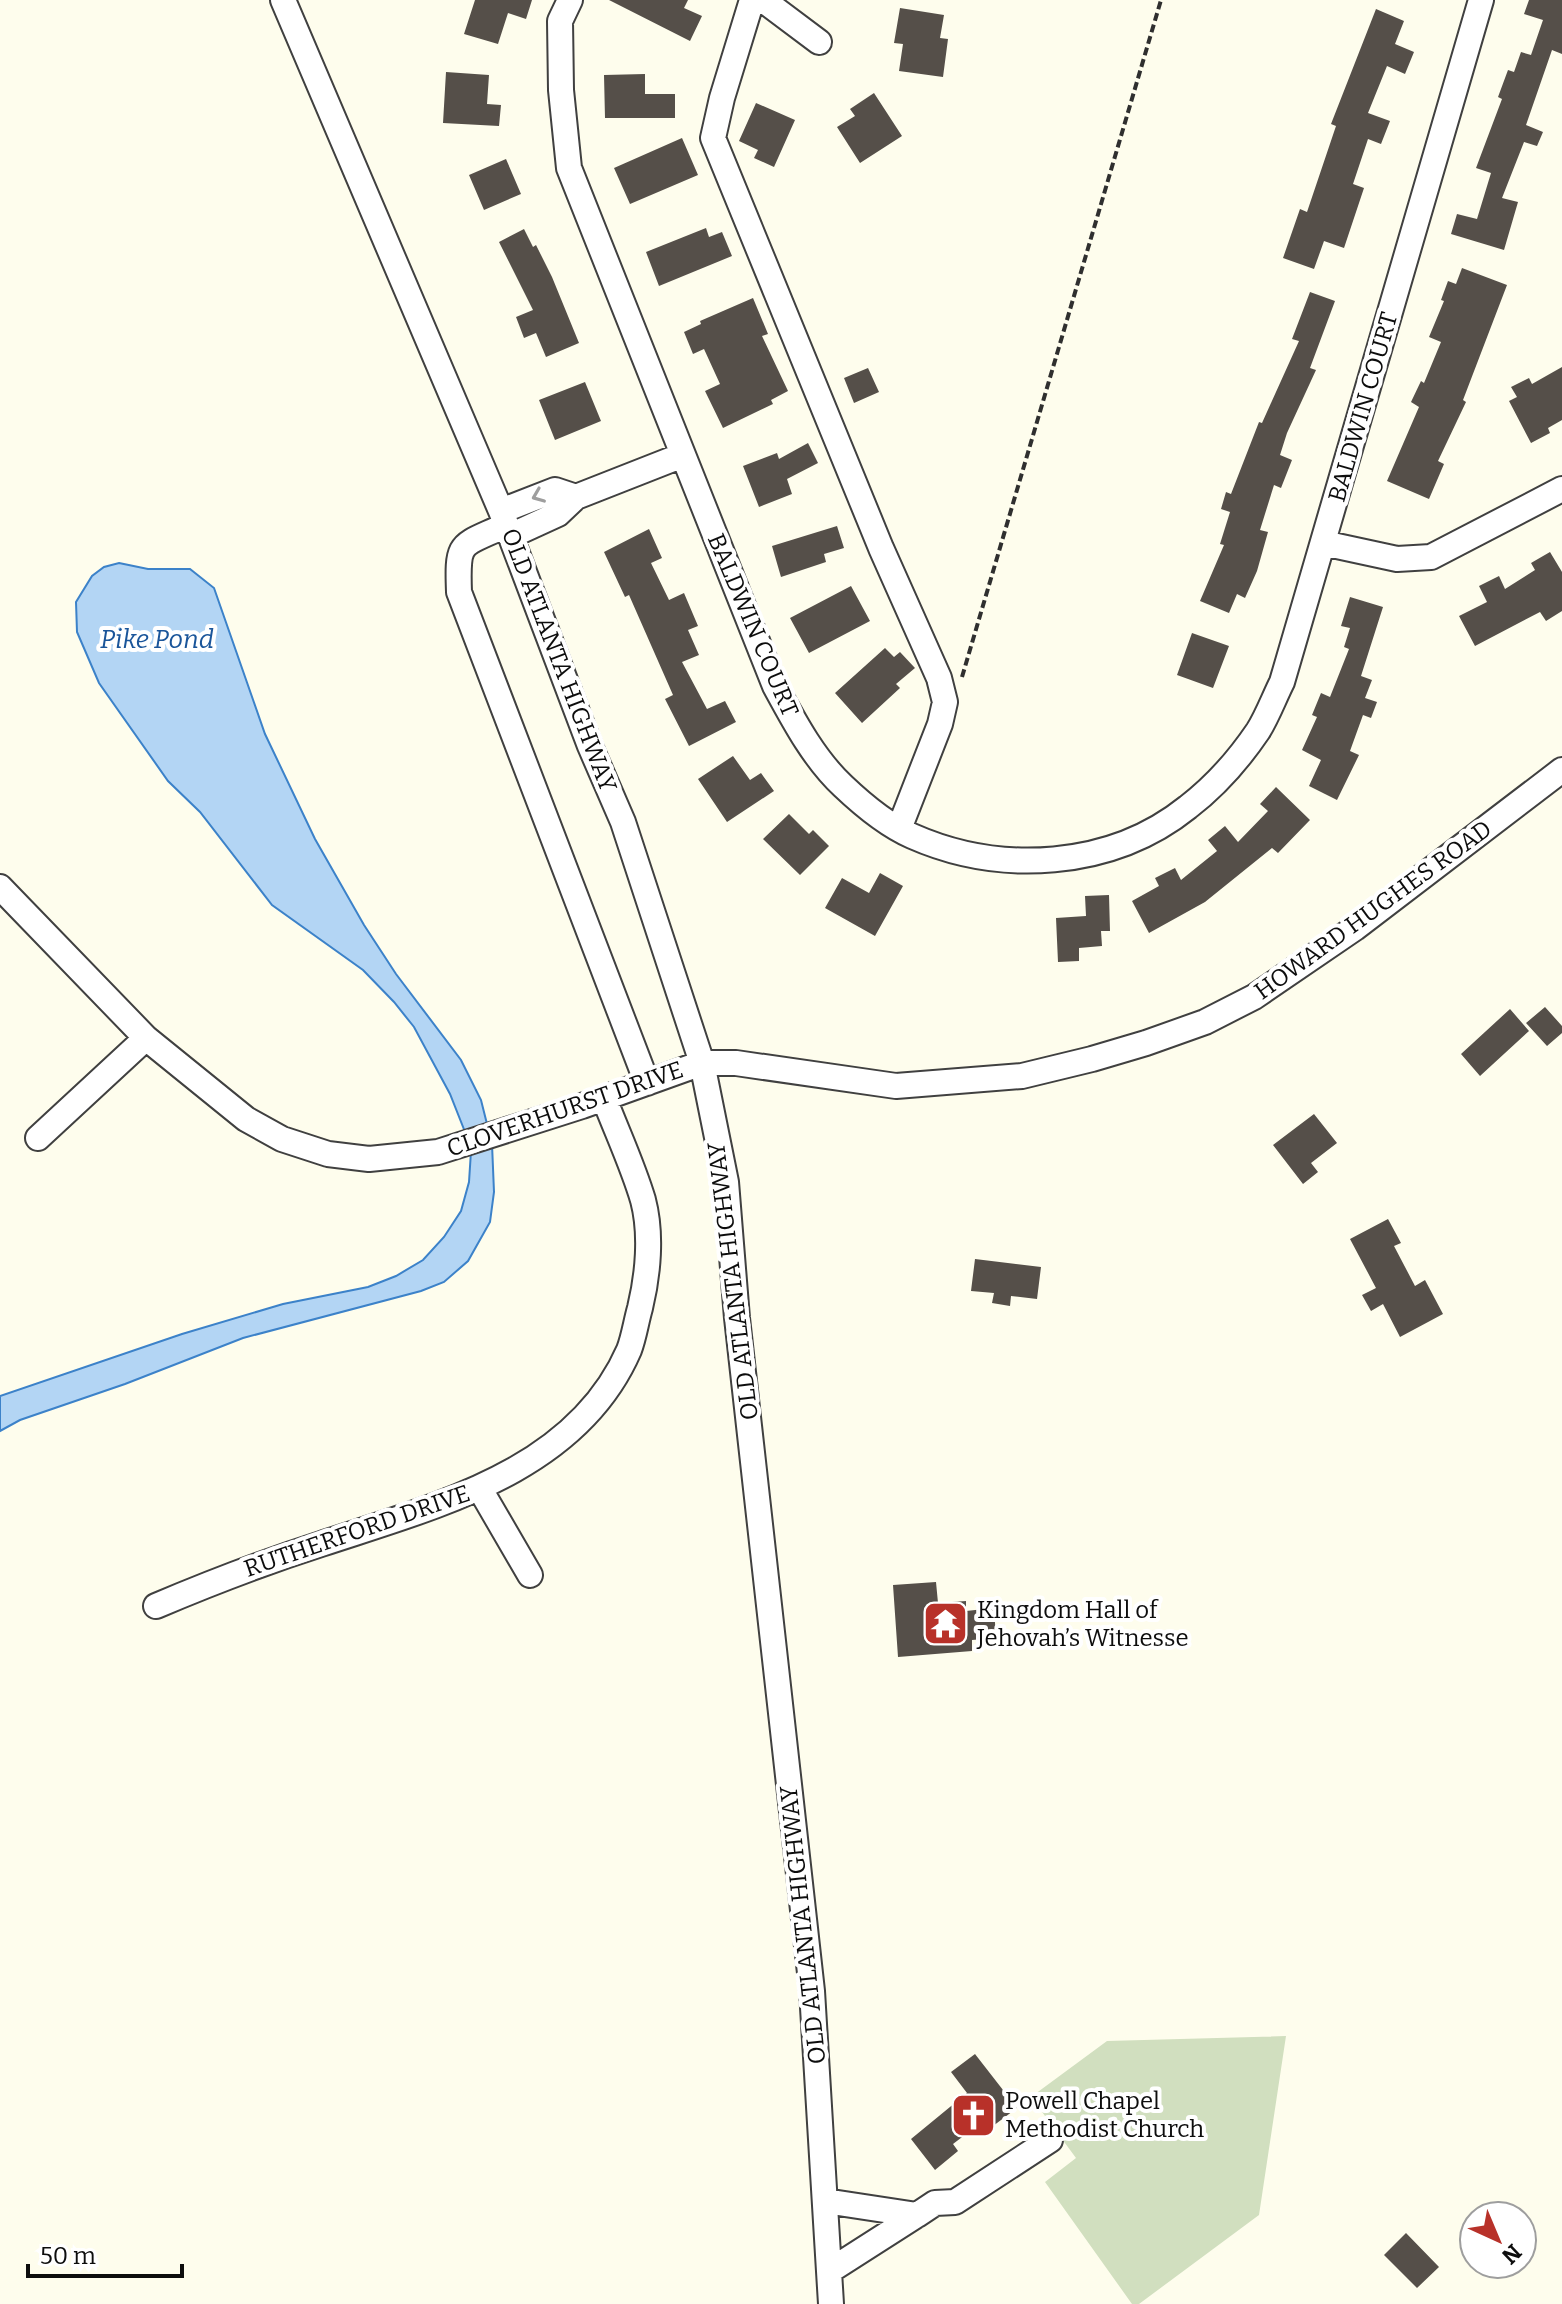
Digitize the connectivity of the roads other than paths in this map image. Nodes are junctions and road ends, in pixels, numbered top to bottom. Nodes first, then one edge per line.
1 (283, 0) edge
2 (570, 0) edge
3 (752, 0) edge
4 (763, 0) edge
5 (1481, 0) edge
6 (819, 42) dead end
7 (683, 455) junction
8 (1562, 489) edge
9 (505, 524) junction
10 (1323, 543) junction
11 (1562, 770) edge
12 (899, 829) junction
13 (0, 887) edge
14 (146, 1038) junction
15 (702, 1063) junction
16 (647, 1083) junction
17 (604, 1098) junction
18 (38, 1138) dead end
19 (480, 1489) junction
20 (530, 1575) dead end
21 (156, 1606) dead end
22 (1050, 2140) dead end
23 (825, 2201) junction
24 (917, 2215) junction
25 (831, 2270) junction
26 (831, 2304) edge

1 - 9 street, OLD ATLANTA HIGHWAY
2 - 7 street, BALDWIN COURT
3 - 12 street
4 - 6 street
5 - 10 street, BALDWIN COURT
7 - 9 street
7 - 12 street, BALDWIN COURT
8 - 10 street
9 - 15 street, OLD ATLANTA HIGHWAY
9 - 16 street
10 - 12 street, BALDWIN COURT
11 - 15 street, HOWARD HUGHES ROAD
13 - 14 street, CLOVERHURST DRIVE
14 - 17 street, CLOVERHURST DRIVE
14 - 18 street
15 - 16 street, CLOVERHURST DRIVE
15 - 23 street, OLD ATLANTA HIGHWAY
16 - 17 street, CLOVERHURST DRIVE
17 - 19 street, RUTHERFORD DRIVE
19 - 20 street
19 - 21 street, RUTHERFORD DRIVE
22 - 24 street
23 - 24 street
23 - 25 street, OLD ATLANTA HIGHWAY
24 - 25 street
25 - 26 street, OLD ATLANTA HIGHWAY

